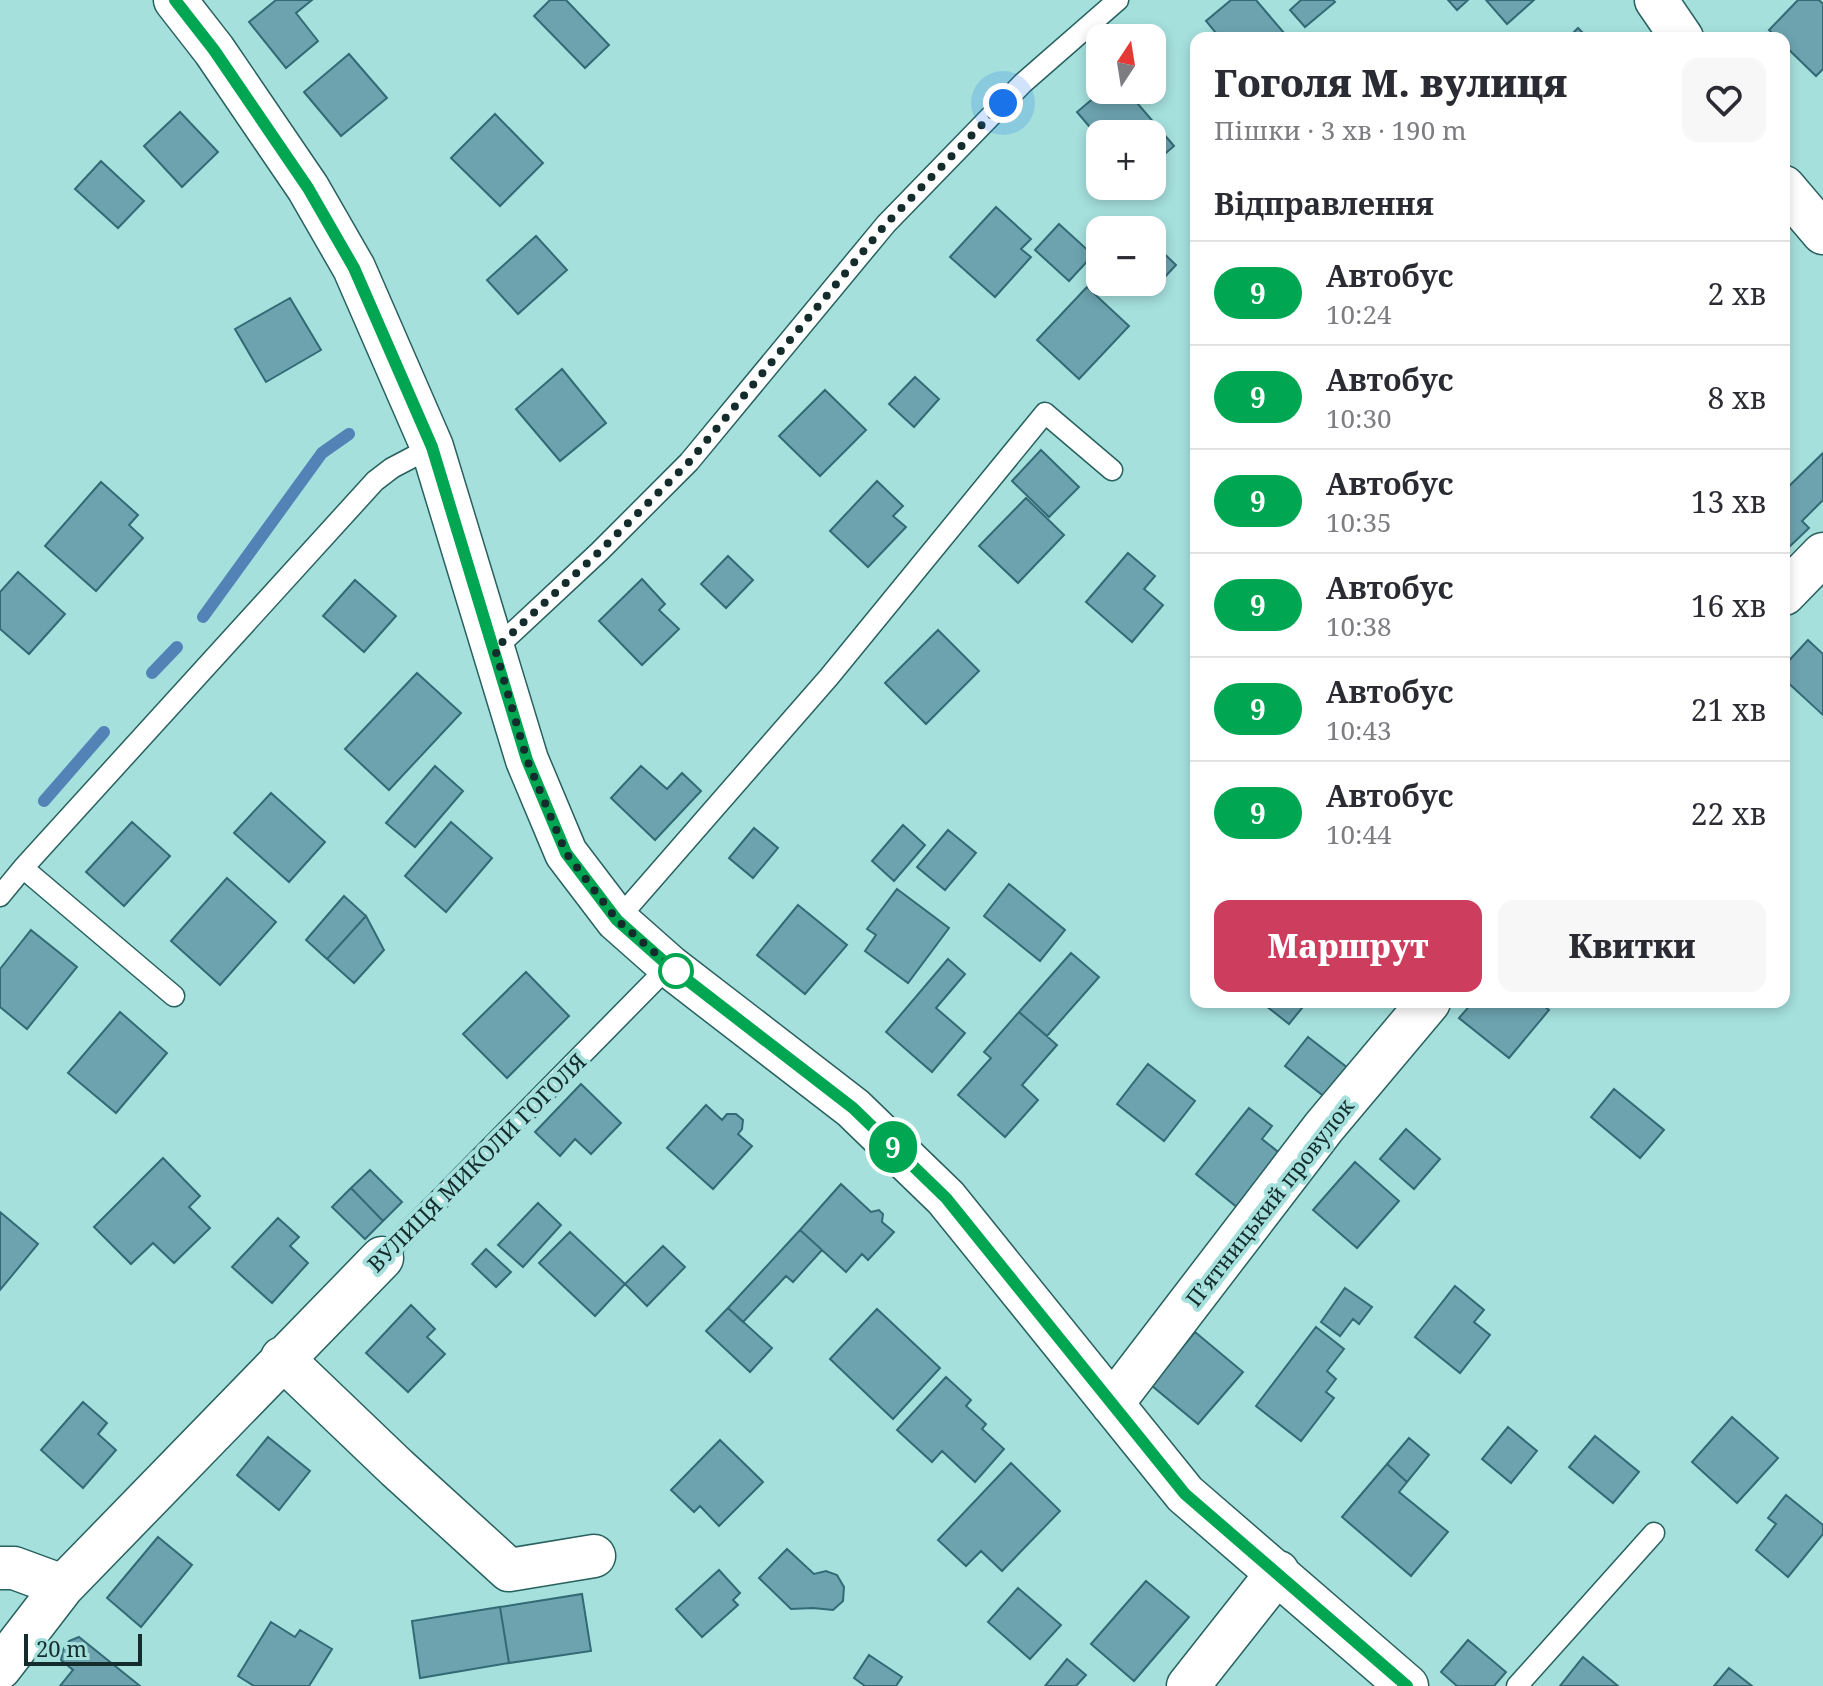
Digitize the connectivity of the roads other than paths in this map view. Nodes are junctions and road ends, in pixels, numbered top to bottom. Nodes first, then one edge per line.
1 (175, 0) edge
2 (1118, 0) edge
3 (1656, 0) edge
4 (1678, 32) edge
5 (1790, 194) edge
6 (1823, 233) edge
7 (432, 447) junction
8 (1112, 470) dead end
9 (1823, 554) edge
10 (1790, 588) edge
11 (495, 649) junction
12 (23, 868) junction
13 (0, 896) edge
14 (617, 920) junction
15 (669, 966) junction
16 (174, 996) dead end
17 (1424, 1008) edge
18 (382, 1258) joint
19 (282, 1358) junction
20 (1112, 1404) junction
21 (1654, 1533) dead end
22 (594, 1556) dead end
23 (0, 1568) edge
24 (1278, 1572) junction
25 (63, 1586) junction
26 (0, 1668) edge
27 (1188, 1686) edge
28 (1407, 1686) edge
29 (1517, 1686) edge

1 - 7 street
2 - 11 lane
3 - 4 street
5 - 6 street
7 - 11 street
7 - 12 lane
8 - 14 lane
9 - 10 street
11 - 14 street
12 - 13 lane
12 - 16 lane
14 - 15 street
15 - 18 lane, ВУЛИЦЯ МИКОЛИ ГОГОЛЯ
15 - 20 street
17 - 20 street, Пʼятницький провулок
18 - 19 street, ВУЛИЦЯ МИКОЛИ ГОГОЛЯ
19 - 22 street
19 - 25 street, ВУЛИЦЯ МИКОЛИ ГОГОЛЯ
20 - 24 street
21 - 29 lane
23 - 25 street
24 - 27 street
24 - 28 street
25 - 26 street, ВУЛИЦЯ МИКОЛИ ГОГОЛЯ

